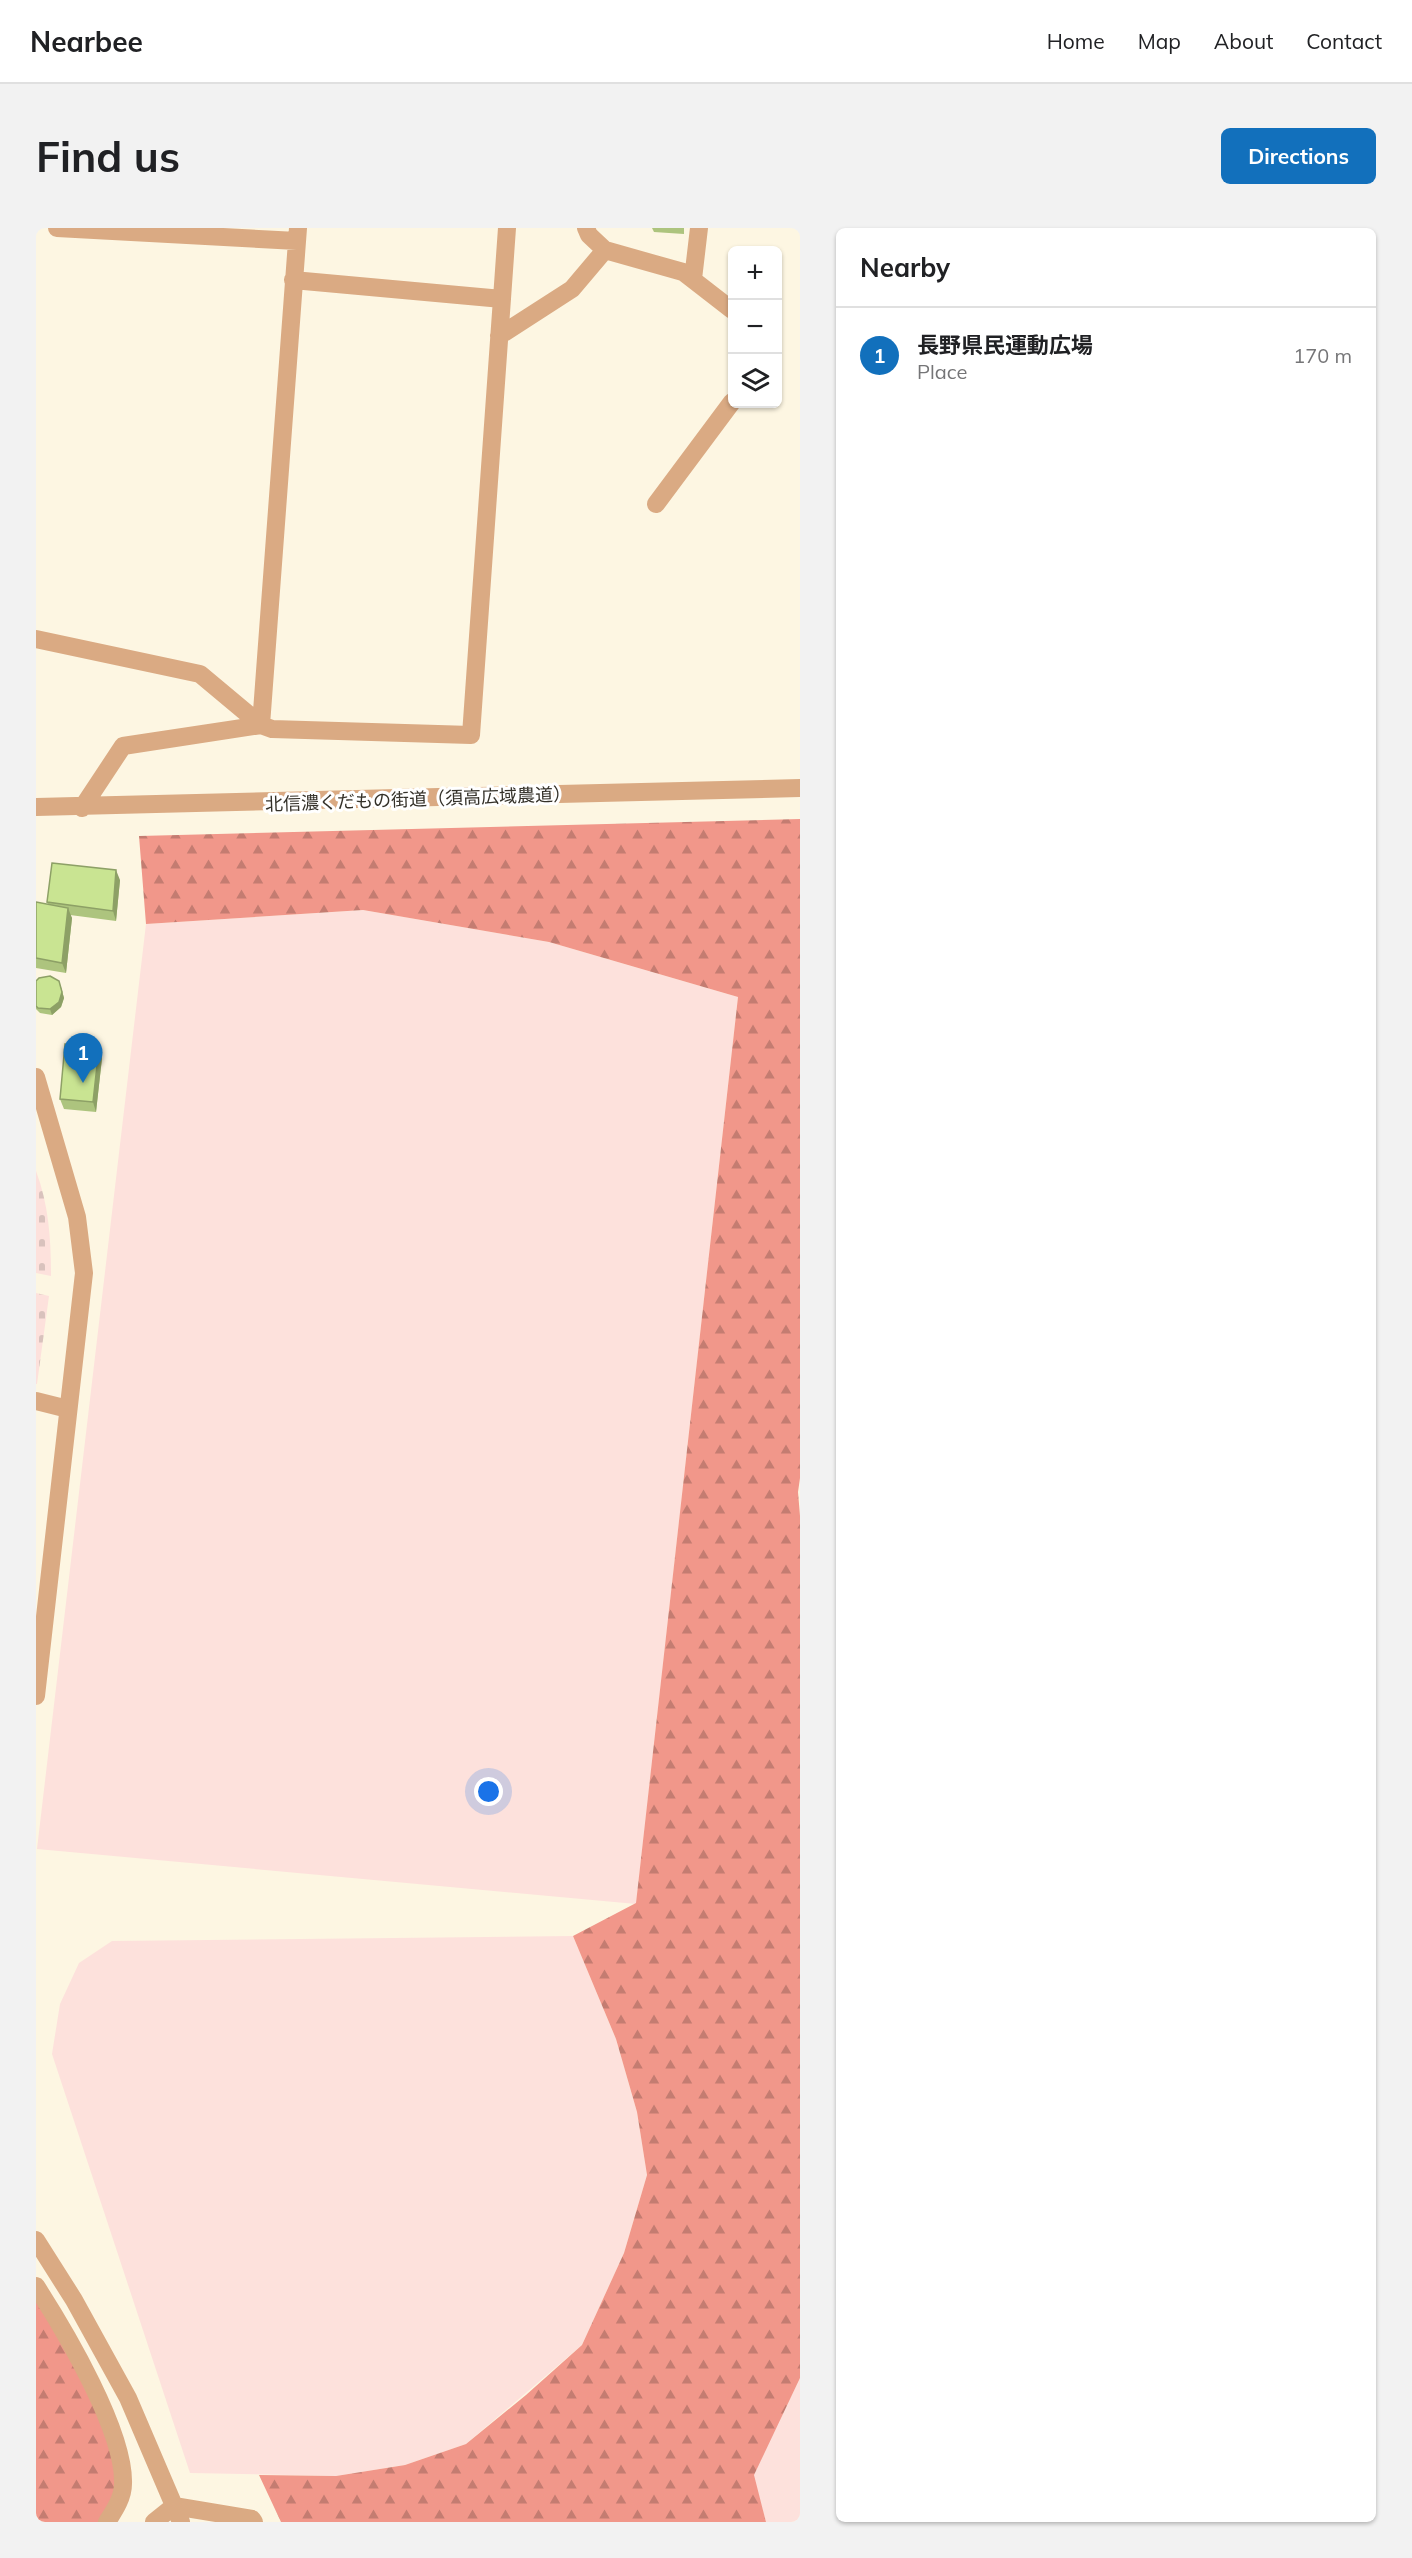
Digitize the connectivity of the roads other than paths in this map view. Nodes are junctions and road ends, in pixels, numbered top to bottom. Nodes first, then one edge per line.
1 (57, 228) edge
2 (507, 228) edge
3 (586, 228) edge
4 (699, 228) edge
5 (297, 234) edge
6 (605, 250) junction
7 (693, 279) junction
8 (294, 280) junction
9 (502, 299) junction
10 (728, 307) edge
11 (499, 336) junction
12 (728, 407) edge
13 (656, 504) dead end
14 (36, 639) edge
15 (261, 725) junction
16 (800, 788) edge
17 (36, 807) edge
18 (82, 808) junction
19 (36, 1077) edge
20 (36, 1401) edge
21 (68, 1409) junction
22 (36, 1696) edge
23 (36, 2240) edge
24 (36, 2286) edge
25 (178, 2514) edge
26 (107, 2522) edge
27 (154, 2522) edge
28 (254, 2522) edge

1 - 5 street
2 - 9 street
3 - 6 street
4 - 7 street
5 - 8 street
6 - 7 street
6 - 11 street
7 - 10 street
8 - 9 street
8 - 15 street
9 - 11 street
11 - 15 street
12 - 13 street
14 - 15 street
15 - 18 street
16 - 18 street, 北信濃くだもの街道（須高広域農道）
17 - 18 street, 北信濃くだもの街道（須高広域農道）
19 - 21 street
20 - 21 street
21 - 22 street
23 - 25 street
24 - 26 street
25 - 27 street
25 - 28 street

